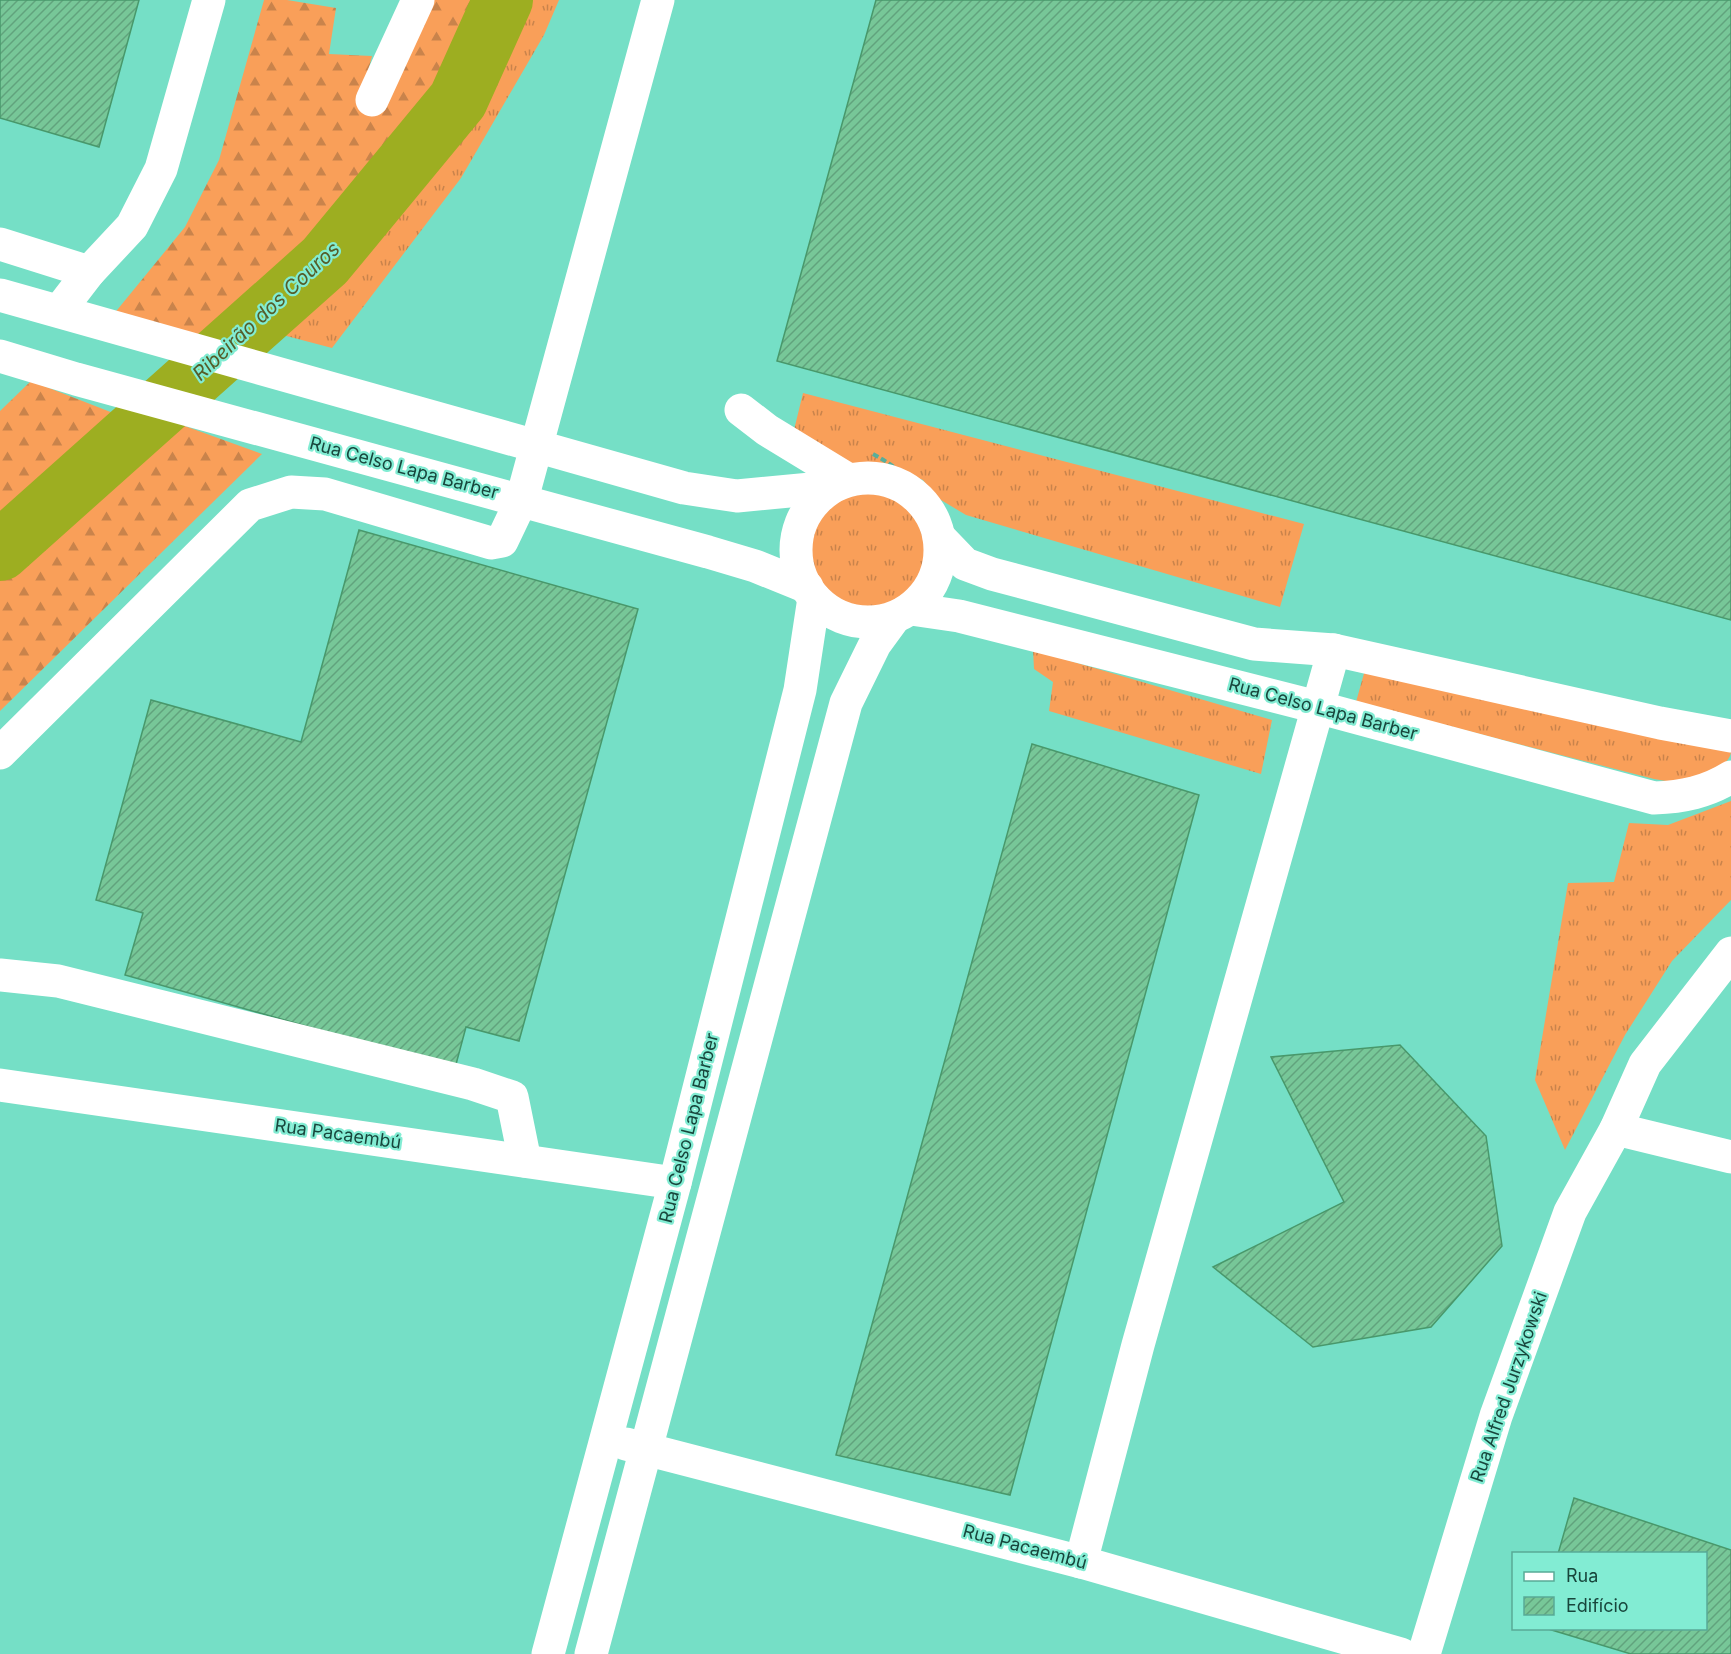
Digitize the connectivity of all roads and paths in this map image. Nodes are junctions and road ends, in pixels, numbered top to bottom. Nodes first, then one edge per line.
1 (209, 0) edge
2 (418, 0) edge
3 (658, 0) edge
4 (372, 100) dead end
5 (0, 244) edge
6 (89, 272) junction
7 (0, 295) edge
8 (59, 311) junction
9 (0, 356) edge
10 (741, 410) dead end
11 (536, 446) junction
12 (869, 452) dead end
13 (841, 484) junction
14 (522, 499) junction
15 (940, 524) junction
16 (810, 593) junction
17 (903, 613) junction
18 (1334, 650) junction
19 (1317, 706) junction
20 (1731, 736) edge
21 (0, 753) edge
22 (1731, 777) edge
23 (1731, 953) edge
24 (0, 975) edge
25 (0, 1085) edge
26 (1616, 1129) junction
27 (1731, 1157) edge
28 (525, 1161) junction
29 (675, 1183) junction
30 (607, 1438) junction
31 (646, 1450) junction
32 (1081, 1562) junction
33 (548, 1654) edge
34 (591, 1654) edge
35 (1401, 1654) edge
36 (1424, 1654) edge

1 - 6 street
2 - 4 street
3 - 11 street
5 - 6 street
6 - 8 street
7 - 8 street
8 - 11 street
9 - 14 street, Rua Celso Lapa Barber
10 - 13 street
11 - 13 street
11 - 14 street
12 - 15 path
13 - 15 street
13 - 16 street
14 - 16 street, Rua Celso Lapa Barber
14 - 21 street
15 - 17 street
15 - 18 street
16 - 17 street
16 - 29 street, Rua Celso Lapa Barber
17 - 19 street, Rua Celso Lapa Barber
17 - 31 street
18 - 19 street
18 - 20 street
19 - 22 street, Rua Celso Lapa Barber
19 - 32 street
23 - 26 street, Rua Alfred Jurzykowski
24 - 28 street
25 - 28 street, Rua Pacaembú
26 - 27 street
26 - 36 street, Rua Alfred Jurzykowski
28 - 29 street, Rua Pacaembú
29 - 30 street, Rua Celso Lapa Barber
30 - 31 street, Rua Pacaembú
30 - 33 street, Rua Celso Lapa Barber
31 - 32 street, Rua Pacaembú
31 - 34 street
32 - 35 street, Rua Pacaembú

